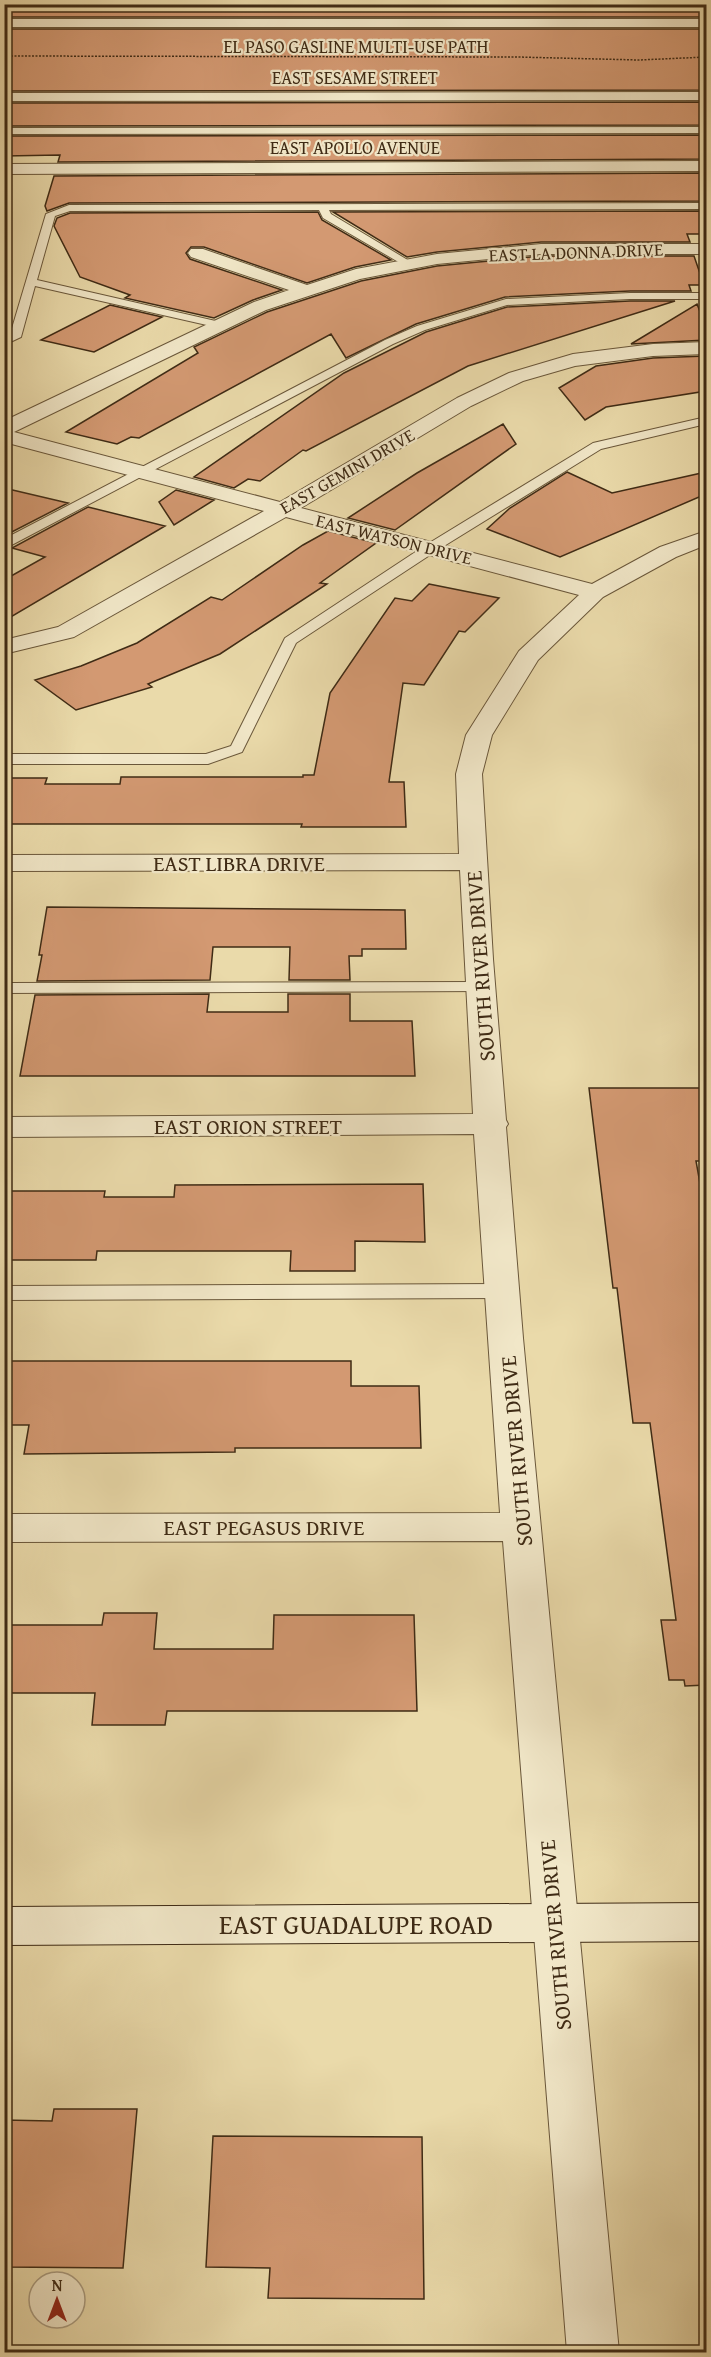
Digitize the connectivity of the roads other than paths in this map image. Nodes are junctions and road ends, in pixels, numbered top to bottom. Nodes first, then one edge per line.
1 (4, 23) edge
2 (706, 23) edge
3 (706, 96) edge
4 (4, 97) edge
5 (706, 129) edge
6 (4, 131) edge
7 (706, 166) edge
8 (4, 169) edge
9 (706, 206) edge
10 (322, 207) junction
11 (706, 249) edge
12 (197, 253) dead end
13 (407, 264) junction
14 (31, 282) junction
15 (305, 290) junction
16 (706, 296) edge
17 (220, 325) junction
18 (4, 342) edge
19 (706, 348) edge
20 (706, 421) edge
21 (4, 429) edge
22 (4, 436) edge
23 (140, 472) junction
24 (282, 510) junction
25 (706, 538) edge
26 (4, 545) edge
27 (431, 548) junction
28 (595, 591) junction
29 (4, 647) edge
30 (4, 759) edge
31 (473, 862) junction
32 (4, 864) edge
33 (481, 987) junction
34 (4, 988) edge
35 (492, 1124) junction
36 (4, 1127) edge
37 (502, 1291) junction
38 (4, 1293) edge
39 (523, 1527) junction
40 (4, 1528) edge
41 (706, 1922) edge
42 (554, 1923) junction
43 (4, 1926) edge
44 (593, 2352) edge

1 - 2 street
3 - 4 street, EAST SESAME STREET
5 - 6 lane
7 - 8 street, EAST APOLLO AVENUE
9 - 10 lane
10 - 13 lane
10 - 14 lane
11 - 13 street, EAST LA DONNA DRIVE
12 - 15 street
13 - 15 street, EAST LA DONNA DRIVE
14 - 17 lane
14 - 18 lane
15 - 17 street, EAST LA DONNA DRIVE
16 - 23 lane
17 - 21 street, EAST LA DONNA DRIVE
19 - 24 street, EAST GEMINI DRIVE
20 - 27 lane
22 - 23 street, EAST WATSON DRIVE
23 - 24 street, EAST WATSON DRIVE
23 - 26 lane
24 - 27 street, EAST WATSON DRIVE
24 - 29 street, EAST GEMINI DRIVE
25 - 28 street
27 - 28 street, EAST WATSON DRIVE
27 - 30 lane
28 - 31 street, SOUTH RIVER DRIVE
31 - 32 street, EAST LIBRA DRIVE
31 - 33 street, SOUTH RIVER DRIVE
33 - 34 lane
33 - 35 street, SOUTH RIVER DRIVE
35 - 36 street, EAST ORION STREET
35 - 37 street, SOUTH RIVER DRIVE
37 - 38 lane
37 - 39 street, SOUTH RIVER DRIVE
39 - 40 street, EAST PEGASUS DRIVE
39 - 42 street, SOUTH RIVER DRIVE
41 - 42 street, EAST GUADALUPE ROAD
42 - 43 street, EAST GUADALUPE ROAD
42 - 44 street, SOUTH RIVER DRIVE

